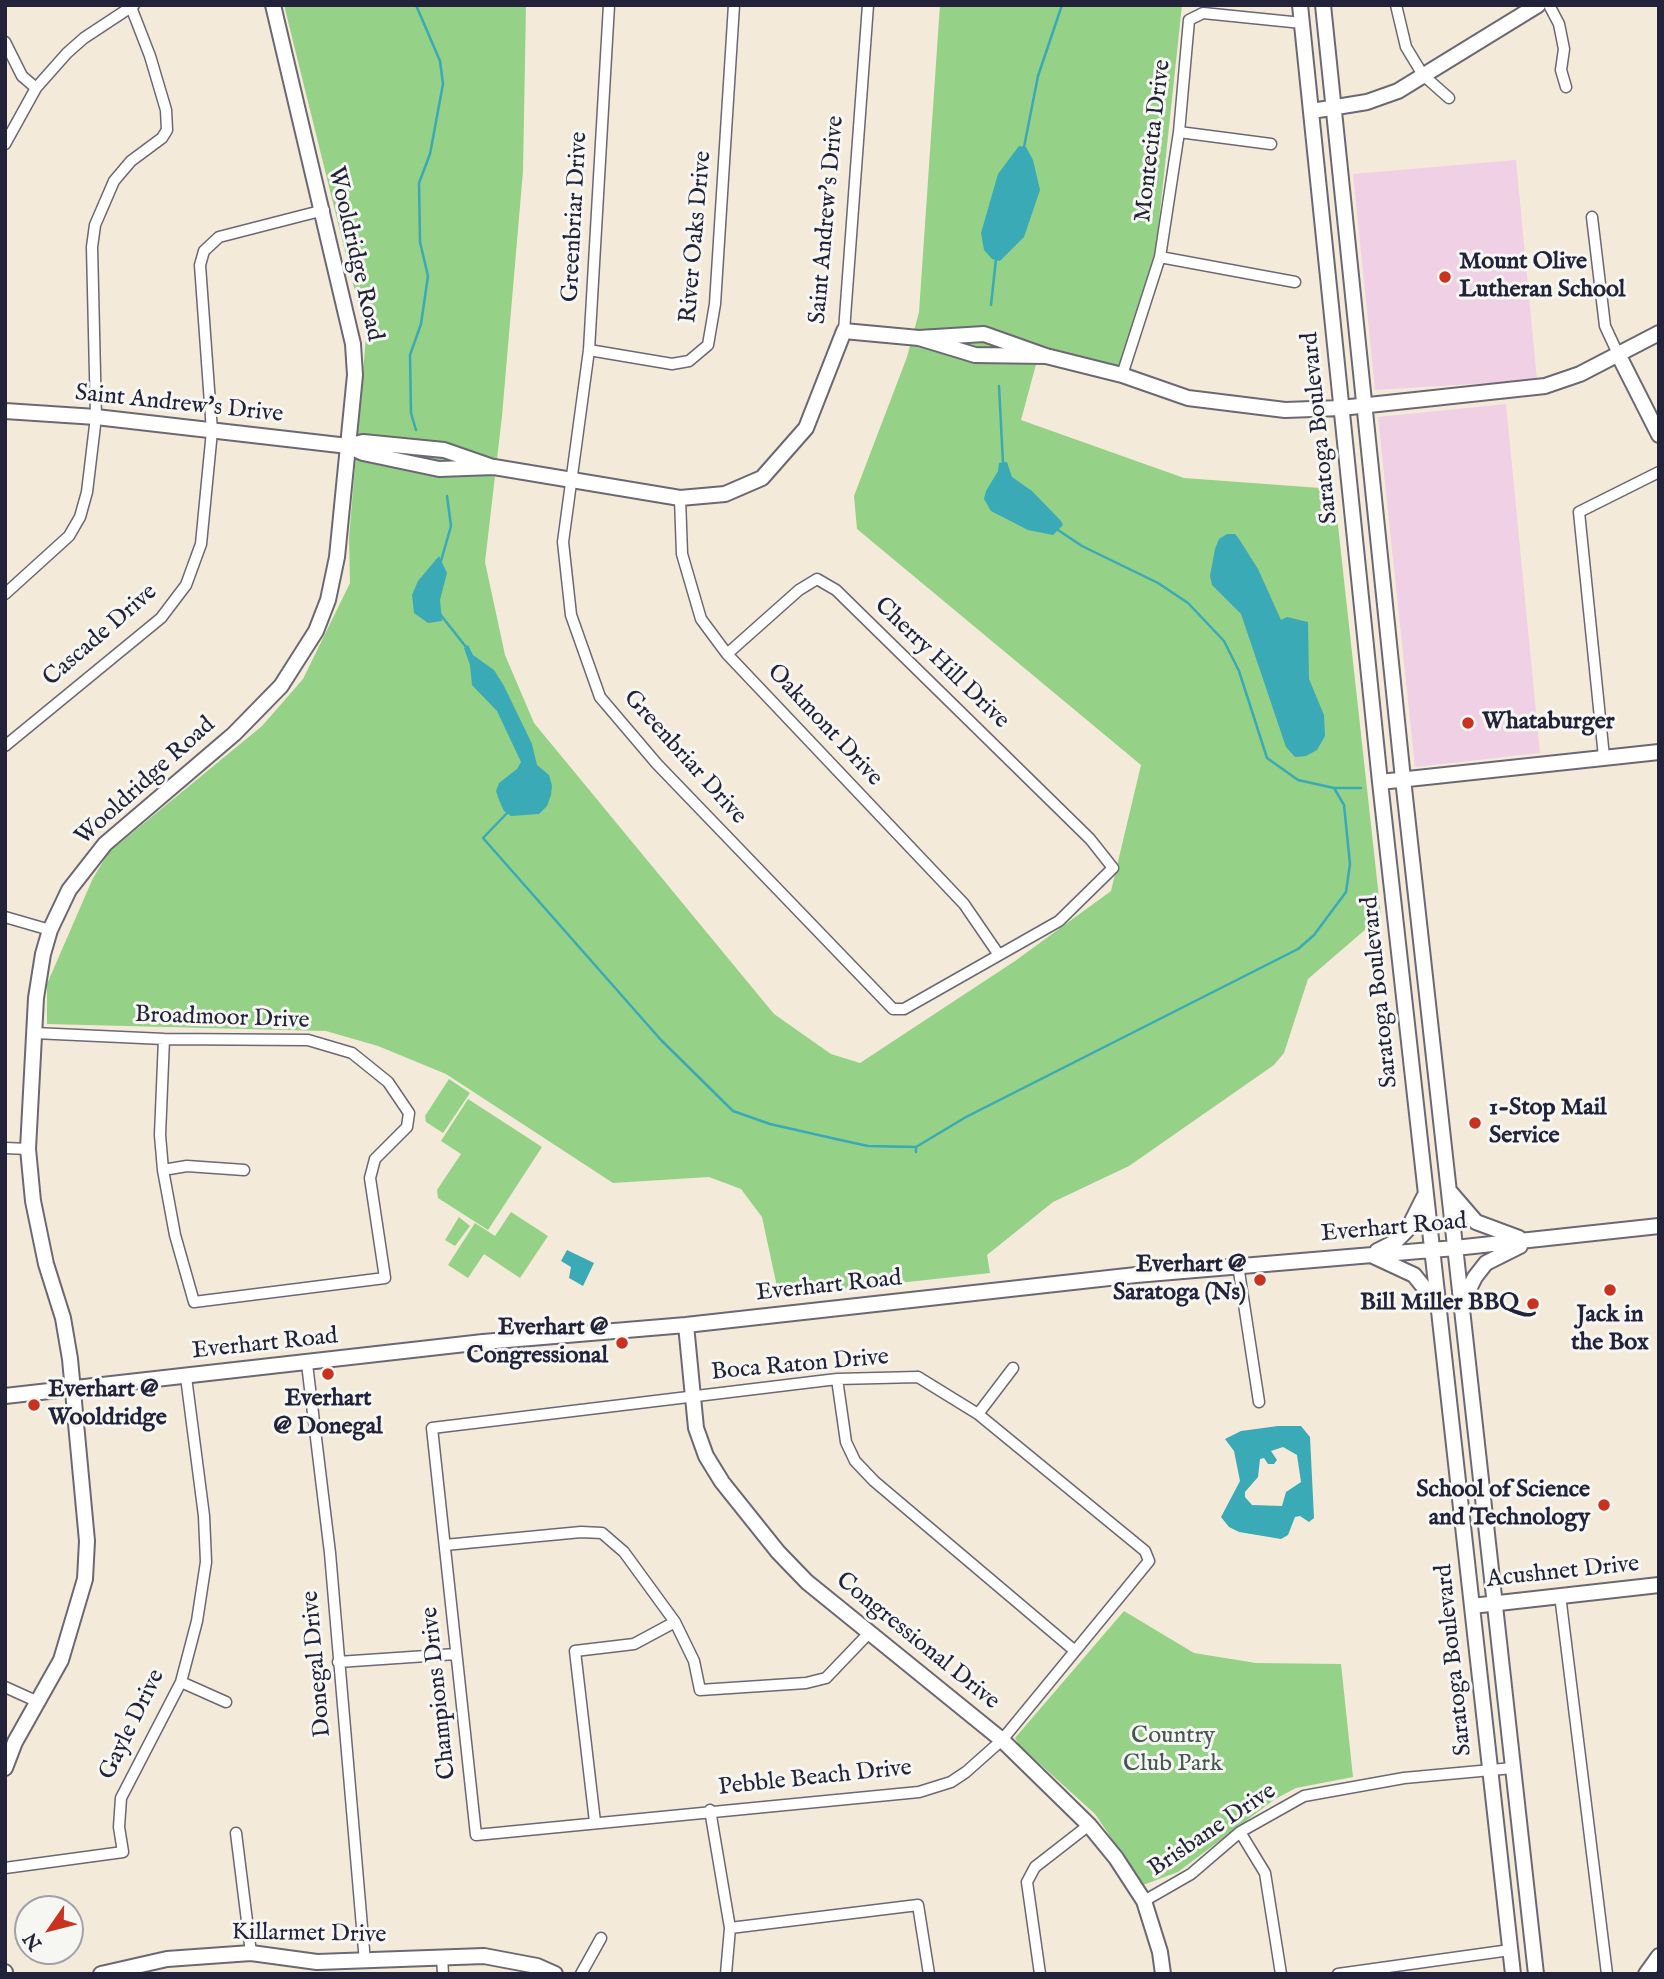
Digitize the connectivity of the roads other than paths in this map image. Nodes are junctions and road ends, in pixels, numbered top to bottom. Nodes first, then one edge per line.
1 (273, 5) edge
2 (609, 5) edge
3 (734, 5) edge
4 (868, 5) edge
5 (1300, 5) edge
6 (1323, 5) edge
7 (1396, 5) edge
8 (1538, 5) edge
9 (1549, 5) edge
10 (133, 6) edge
11 (1302, 23) junction
12 (5, 42) edge
13 (1423, 75) junction
14 (1566, 87) dead end
15 (36, 88) junction
16 (1450, 98) dead end
17 (1334, 109) junction
18 (1312, 111) junction
19 (1179, 132) junction
20 (5, 144) edge
21 (1271, 144) dead end
22 (324, 210) junction
23 (1592, 217) dead end
24 (1160, 257) junction
25 (1296, 282) dead end
26 (844, 331) junction
27 (1659, 333) edge
28 (919, 338) junction
29 (589, 350) junction
30 (1618, 354) junction
31 (1046, 356) junction
32 (1122, 375) junction
33 (1366, 405) junction
34 (1341, 408) junction
35 (5, 411) edge
36 (96, 417) junction
37 (212, 431) junction
38 (1659, 435) edge
39 (348, 446) junction
40 (1659, 472) edge
41 (570, 480) junction
42 (680, 498) junction
43 (5, 594) edge
44 (727, 654) junction
45 (5, 746) edge
46 (1659, 752) edge
47 (1604, 757) junction
48 (1403, 779) junction
49 (1380, 782) junction
50 (1113, 868) joint
51 (5, 916) edge
52 (50, 930) junction
53 (999, 955) junction
54 (34, 1034) junction
55 (164, 1039) junction
56 (5, 1148) edge
57 (28, 1149) junction
58 (163, 1170) junction
59 (244, 1170) dead end
60 (1449, 1191) junction
61 (1426, 1192) junction
62 (1659, 1226) edge
63 (1537, 1240) junction
64 (1455, 1248) junction
65 (1432, 1249) junction
66 (1370, 1254) junction
67 (1238, 1265) junction
68 (1461, 1304) junction
69 (1439, 1307) junction
70 (685, 1325) junction
71 (307, 1364) junction
72 (1013, 1368) dead end
73 (186, 1377) junction
74 (837, 1379) junction
75 (73, 1389) junction
76 (5, 1396) edge
77 (693, 1397) junction
78 (1259, 1402) dead end
79 (978, 1414) junction
80 (432, 1428) joint
81 (445, 1545) junction
82 (1149, 1561) joint
83 (1659, 1585) edge
84 (1560, 1595) junction
85 (1495, 1604) junction
86 (1472, 1606) junction
87 (675, 1622) junction
88 (869, 1633) junction
89 (1075, 1651) junction
90 (456, 1654) junction
91 (338, 1662) junction
92 (181, 1682) junction
93 (5, 1687) edge
94 (36, 1701) junction
95 (226, 1702) dead end
96 (1002, 1740) junction
97 (5, 1768) edge
98 (1513, 1768) junction
99 (1490, 1770) junction
100 (710, 1810) junction
101 (596, 1822) junction
102 (1089, 1825) junction
103 (1240, 1832) junction
104 (236, 1833) dead end
105 (5, 1868) edge
106 (1144, 1901) junction
107 (730, 1928) junction
108 (601, 1938) dead end
109 (1510, 1950) junction
110 (251, 1953) junction
111 (1659, 1956) edge
112 (442, 1957) junction
113 (365, 1962) junction
114 (318, 1968) edge
115 (102, 1974) edge
116 (443, 1974) edge
117 (555, 1974) edge
118 (581, 1974) edge
119 (726, 1974) edge
120 (929, 1974) edge
121 (1040, 1974) edge
122 (1163, 1974) edge
123 (1281, 1974) edge
124 (1338, 1974) edge
125 (1513, 1974) edge
126 (1535, 1974) edge
127 (1607, 1974) edge
128 (1646, 1974) edge

1 - 22 main road, Wooldridge Road
2 - 29 street, Greenbriar Drive
3 - 29 street, River Oaks Drive
4 - 26 street, Saint Andrew's Drive
5 - 11 main road, Saratoga Boulevard
6 - 17 main road, Saratoga Boulevard
7 - 13 street
8 - 13 main road
9 - 14 street
10 - 15 street
10 - 36 street
11 - 18 main road, Saratoga Boulevard
11 - 19 street, Montecita Drive
12 - 15 street
13 - 16 street
13 - 17 main road
15 - 20 street
17 - 18 main road
17 - 33 main road, Saratoga Boulevard
18 - 34 main road, Saratoga Boulevard
19 - 21 street
19 - 24 street, Montecita Drive
22 - 37 street, Cascade Drive
22 - 39 main road, Wooldridge Road
23 - 30 street
24 - 25 street
24 - 32 street, Montecita Drive
26 - 28 main road
26 - 42 main road, Saint Andrew's Drive
27 - 30 main road
28 - 31 main road
28 - 31 main road
29 - 41 street, Greenbriar Drive
30 - 33 main road
30 - 38 main road
31 - 32 main road
32 - 34 main road
33 - 34 main road
33 - 48 main road, Saratoga Boulevard
34 - 49 main road, Saratoga Boulevard
35 - 36 main road, Saint Andrew's Drive
36 - 37 main road, Saint Andrew's Drive
36 - 43 street
37 - 39 main road, Saint Andrew's Drive
37 - 45 street, Cascade Drive
39 - 41 main road, Saint Andrew's Drive
39 - 52 main road, Wooldridge Road
40 - 47 street
41 - 42 main road, Saint Andrew's Drive
41 - 53 street, Greenbriar Drive
42 - 44 street, Oakmont Drive
44 - 50 street, Cherry Hill Drive
44 - 53 street, Oakmont Drive
46 - 47 main road
47 - 48 main road
48 - 49 main road
48 - 60 main road, Saratoga Boulevard
49 - 61 main road, Saratoga Boulevard
50 - 53 street, Greenbriar Drive
51 - 52 street
52 - 54 main road, Wooldridge Road
54 - 55 street, Broadmoor Drive
54 - 57 main road, Wooldridge Road
55 - 58 street
55 - 58 street, Broadmoor Drive
56 - 57 street
57 - 75 main road, Wooldridge Road
58 - 59 street
60 - 63 main road
60 - 64 main road, Saratoga Boulevard
61 - 65 main road, Saratoga Boulevard
61 - 66 main road
62 - 63 main road, Everhart Road
63 - 64 main road, Everhart Road
63 - 68 main road
64 - 65 main road, Everhart Road
64 - 68 main road, Saratoga Boulevard
65 - 66 main road, Everhart Road
65 - 69 main road, Saratoga Boulevard
66 - 67 main road, Everhart Road
66 - 69 main road
67 - 70 main road, Everhart Road
67 - 78 street
68 - 85 main road, Saratoga Boulevard
69 - 86 main road, Saratoga Boulevard
70 - 71 main road, Everhart Road
70 - 77 main road, Congressional Drive
71 - 73 main road, Everhart Road
71 - 91 street, Donegal Drive
72 - 79 street
73 - 75 main road, Everhart Road
73 - 92 street, Gayle Drive
74 - 77 street, Boca Raton Drive
74 - 79 street, Boca Raton Drive
74 - 89 street
75 - 76 main road, Everhart Road
75 - 94 main road, Wooldridge Road
77 - 80 street, Boca Raton Drive
77 - 88 main road, Congressional Drive
79 - 82 street, Boca Raton Drive
80 - 81 street, Champions Drive
81 - 87 street
81 - 90 street, Champions Drive
82 - 89 street, Pebble Beach Drive
83 - 84 main road, Acushnet Drive
84 - 85 main road, Acushnet Drive
84 - 127 street
85 - 86 main road, Acushnet Drive
85 - 98 main road, Saratoga Boulevard
86 - 99 main road, Saratoga Boulevard
87 - 88 street
87 - 101 street
88 - 96 main road, Congressional Drive
89 - 96 street, Pebble Beach Drive
90 - 91 street
90 - 101 street, Champions Drive
91 - 113 street, Donegal Drive
92 - 95 street
92 - 105 street, Gayle Drive
93 - 94 street
94 - 97 main road, Wooldridge Road
96 - 100 street, Pebble Beach Drive
96 - 102 main road, Congressional Drive
98 - 99 street, Brisbane Drive
98 - 126 main road, Saratoga Boulevard
99 - 103 street, Brisbane Drive
99 - 109 main road, Saratoga Boulevard
100 - 101 street, Pebble Beach Drive
100 - 107 street
102 - 106 main road, Congressional Drive
102 - 121 street
103 - 106 street, Brisbane Drive
103 - 123 street
104 - 110 street
106 - 122 main road, Congressional Drive
107 - 119 street
107 - 120 street
108 - 118 street
109 - 124 street
109 - 125 main road, Saratoga Boulevard
110 - 114 main road, Killarmet Drive
110 - 115 main road, Killarmet Drive
111 - 128 main road
112 - 113 main road, Killarmet Drive
112 - 116 street
112 - 117 main road, Killarmet Drive
113 - 114 main road, Killarmet Drive

